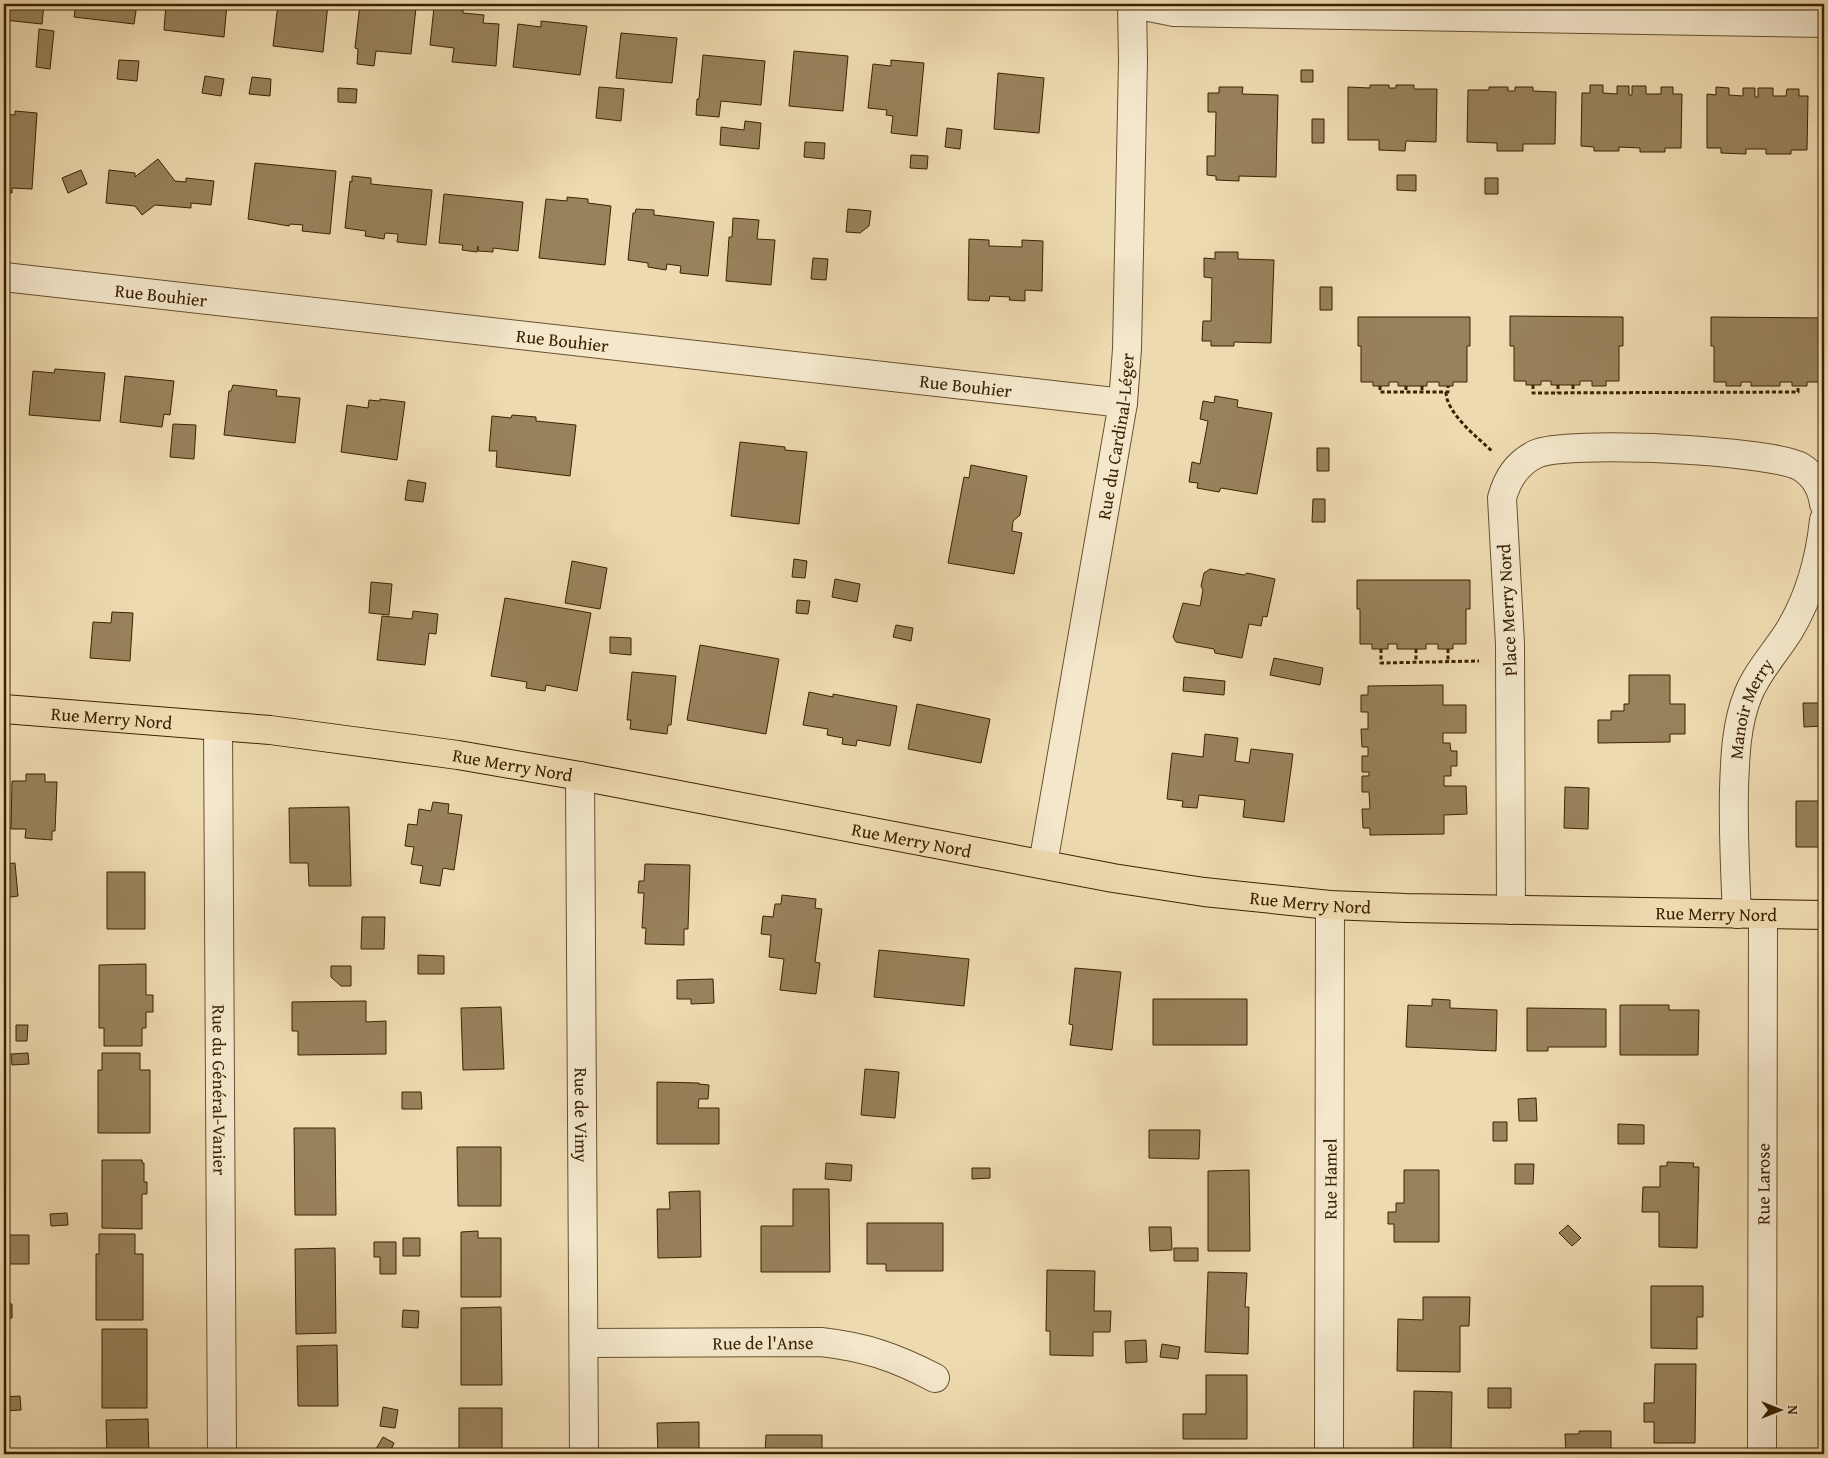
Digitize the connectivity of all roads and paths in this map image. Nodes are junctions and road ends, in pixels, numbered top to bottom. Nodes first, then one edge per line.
1 (1133, 4) edge
2 (1824, 23) edge
3 (4, 277) edge
4 (1533, 385) dead end
5 (1558, 385) dead end
6 (1573, 385) dead end
7 (1380, 386) dead end
8 (1406, 386) dead end
9 (1422, 386) dead end
10 (1448, 386) dead end
11 (1600, 386) dead end
12 (1732, 386) dead end
13 (1757, 386) dead end
14 (1773, 386) dead end
15 (1798, 386) dead end
16 (1406, 392) junction
17 (1422, 392) junction
18 (1446, 392) junction
19 (1757, 392) junction
20 (1773, 392) junction
21 (1558, 393) junction
22 (1573, 393) junction
23 (1600, 393) junction
24 (1732, 393) junction
25 (1123, 403) junction
26 (1515, 470) junction
27 (1824, 504) edge
28 (1824, 520) edge
29 (1381, 649) dead end
30 (1416, 649) dead end
31 (1448, 649) dead end
32 (1510, 660) junction
33 (1416, 662) junction
34 (1448, 662) junction
35 (4, 709) edge
36 (218, 726) junction
37 (580, 776) junction
38 (1043, 864) junction
39 (1330, 905) junction
40 (1511, 910) junction
41 (1750, 914) junction
42 (1824, 915) edge
43 (584, 1343) junction
44 (935, 1378) dead end
45 (222, 1454) edge
46 (584, 1454) edge
47 (1329, 1454) edge
48 (1762, 1454) edge

1 - 2 street
1 - 25 street, Rue du Cardinal-Léger
3 - 25 street, Rue Bouhier
4 - 21 path
5 - 21 path
6 - 22 path
7 - 16 path
8 - 16 path
9 - 17 path
10 - 18 path
11 - 23 path
12 - 24 path
13 - 19 path
14 - 20 path
15 - 20 path
16 - 17 path
17 - 18 path
18 - 26 path
19 - 20 path
19 - 24 path
21 - 22 path
22 - 23 path
23 - 24 path
25 - 38 street, Rue du Cardinal-Léger
26 - 27 street, Place Merry Nord
26 - 32 street, Place Merry Nord
28 - 41 street, Manoir Merry
29 - 33 path
30 - 33 path
31 - 34 path
32 - 34 path
32 - 40 street, Place Merry Nord
33 - 34 path
35 - 36 main road, Rue Merry Nord
36 - 37 main road, Rue Merry Nord
36 - 45 street, Rue du Général-Vanier
37 - 38 main road, Rue Merry Nord
37 - 43 street, Rue de Vimy
38 - 39 main road, Rue Merry Nord
39 - 40 main road, Rue Merry Nord
39 - 47 street, Rue Hamel
40 - 41 main road, Rue Merry Nord
41 - 42 main road, Rue Merry Nord
41 - 48 street, Rue Larose
43 - 44 street, Rue de l'Anse
43 - 46 street, Rue de Vimy

